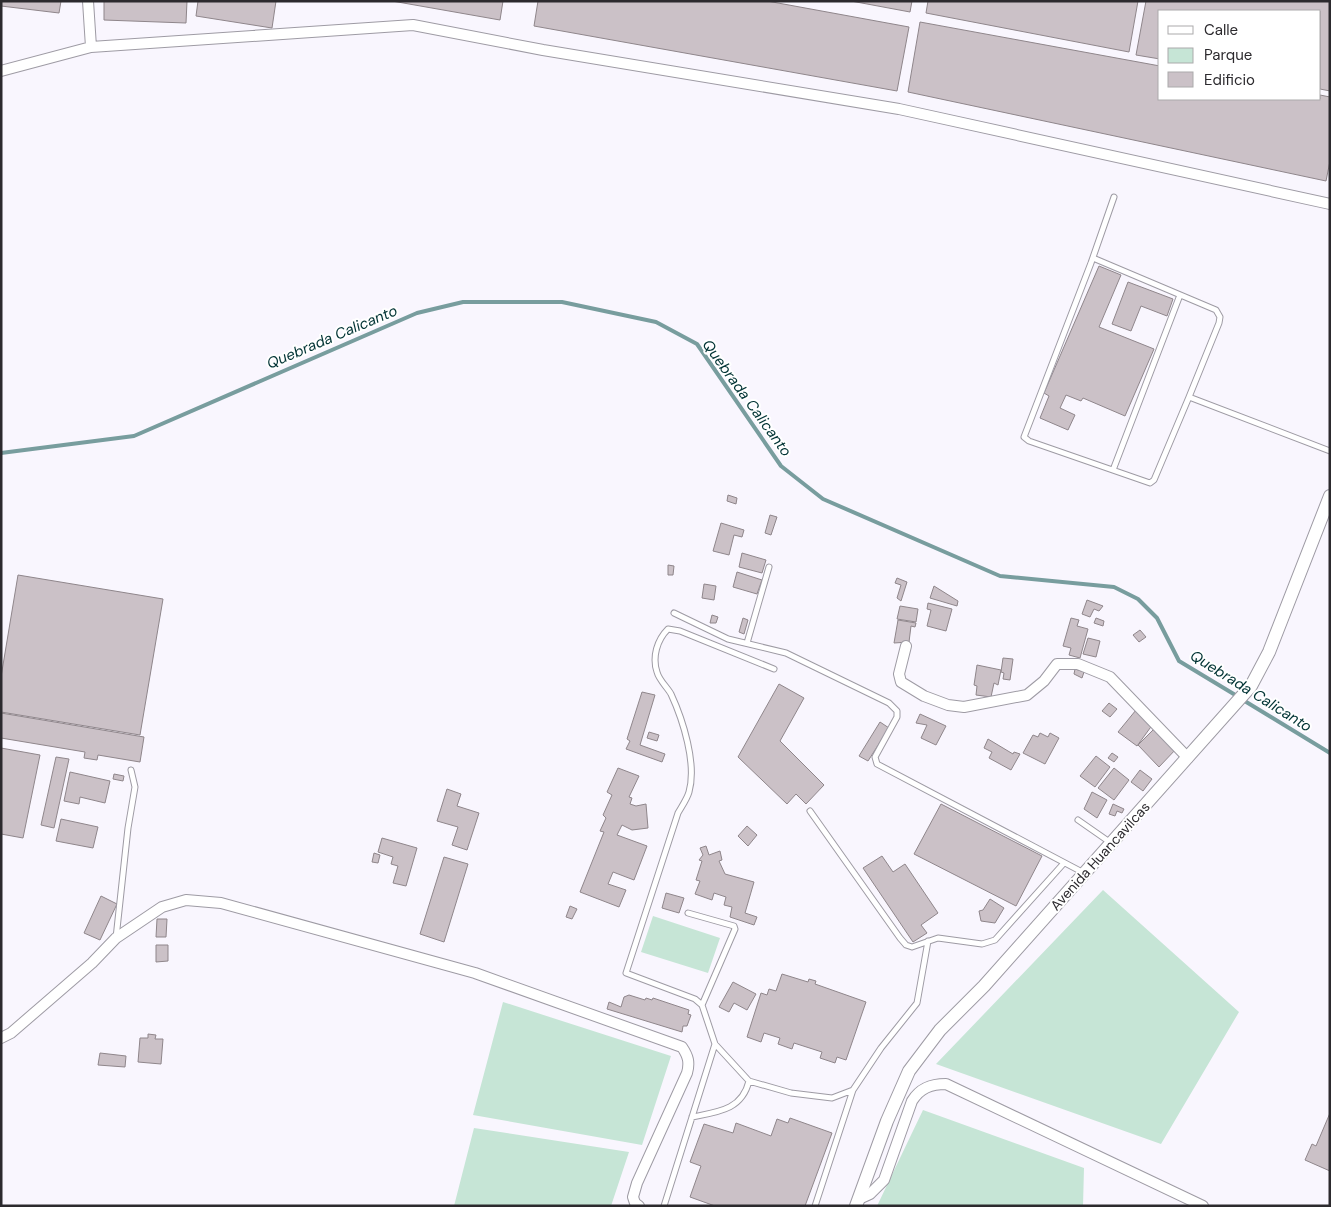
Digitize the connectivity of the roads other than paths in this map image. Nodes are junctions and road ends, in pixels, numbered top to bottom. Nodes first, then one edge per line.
1 (88, 1) edge
2 (91, 47) junction
3 (1, 72) edge
4 (1114, 197) dead end
5 (1330, 204) edge
6 (1092, 258) junction
7 (1180, 295) junction
8 (1189, 397) junction
9 (1330, 451) edge
10 (1112, 470) junction
11 (1330, 496) edge
12 (769, 567) dead end
13 (674, 613) dead end
14 (747, 644) junction
15 (906, 646) dead end
16 (774, 669) dead end
17 (1188, 758) junction
18 (131, 770) dead end
19 (810, 811) dead end
20 (1078, 820) dead end
21 (1111, 843) junction
22 (1064, 863) junction
23 (1084, 873) junction
24 (688, 913) dead end
25 (116, 938) junction
26 (928, 941) junction
27 (702, 1005) junction
28 (1, 1038) edge
29 (715, 1044) junction
30 (749, 1081) junction
31 (853, 1090) junction
32 (692, 1117) junction
33 (858, 1202) edge
34 (639, 1206) edge
35 (664, 1206) edge
36 (815, 1206) edge
37 (1203, 1206) edge

1 - 2 street
2 - 3 street
2 - 5 street
4 - 6 lane
6 - 7 lane
6 - 10 lane
7 - 8 lane
7 - 10 lane
8 - 9 lane
8 - 10 lane
11 - 17 street, Avenida Huancavilcas
12 - 14 lane
13 - 14 lane
14 - 22 lane
15 - 17 street
16 - 27 lane
17 - 21 street, Avenida Huancavilcas
18 - 25 lane
19 - 26 lane
20 - 21 lane
21 - 23 street, Avenida Huancavilcas
22 - 23 lane
22 - 26 lane
23 - 33 street, Avenida Huancavilcas
24 - 27 lane
25 - 28 street
25 - 34 street
26 - 31 lane
27 - 29 lane
29 - 30 lane
29 - 32 lane
30 - 31 lane
30 - 32 lane
31 - 36 lane
32 - 35 lane
33 - 37 street

